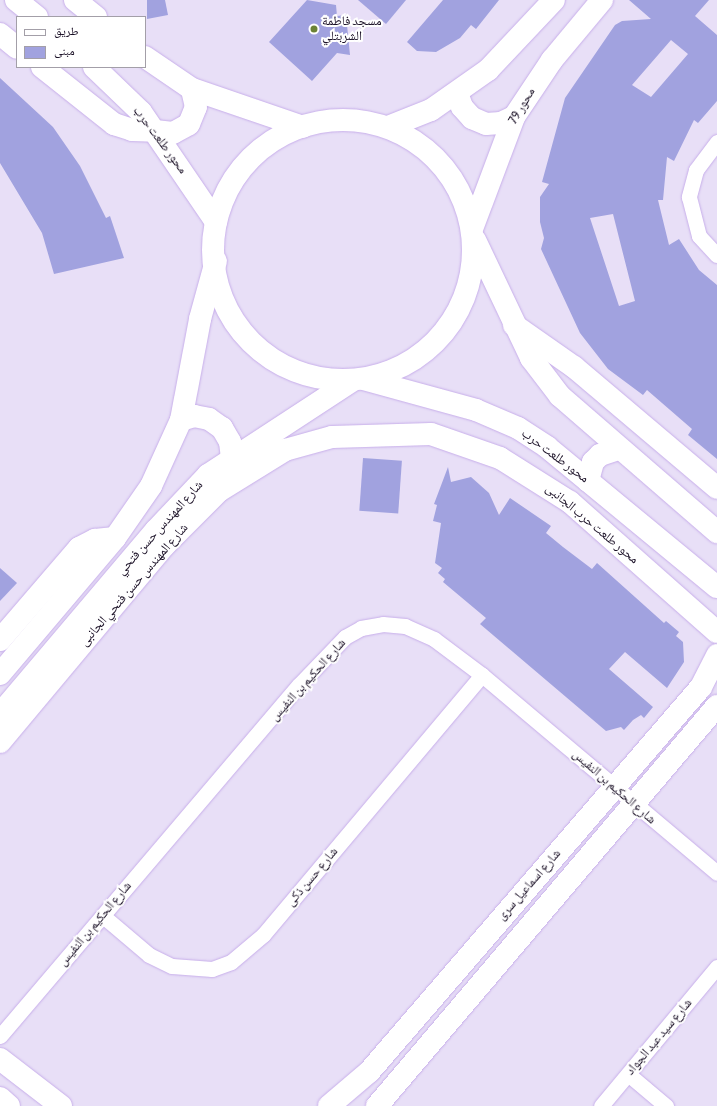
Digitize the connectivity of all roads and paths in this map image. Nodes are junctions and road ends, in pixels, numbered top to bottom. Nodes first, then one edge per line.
1 (16, 0) edge
2 (75, 0) edge
3 (554, 0) edge
4 (602, 0) edge
5 (36, 16) edge
6 (95, 16) edge
7 (0, 34) edge
8 (16, 47) edge
9 (146, 58) edge
10 (43, 68) edge
11 (95, 68) edge
12 (192, 89) junction
13 (457, 93) junction
14 (514, 117) junction
15 (303, 126) junction
16 (388, 127) junction
17 (155, 132) junction
18 (717, 142) edge
19 (216, 222) junction
20 (472, 232) junction
21 (717, 255) edge
22 (216, 261) junction
23 (514, 325) junction
24 (358, 379) junction
25 (181, 420) junction
26 (381, 433) joint
27 (618, 449) junction
28 (232, 458) junction
29 (588, 481) junction
30 (717, 488) edge
31 (717, 532) edge
32 (115, 538) junction
33 (717, 587) edge
34 (116, 590) junction
35 (717, 632) edge
36 (0, 640) edge
37 (717, 655) edge
38 (0, 674) edge
39 (482, 675) junction
40 (717, 706) edge
41 (0, 714) edge
42 (0, 742) edge
43 (614, 786) junction
44 (634, 806) junction
45 (717, 873) edge
46 (103, 916) junction
47 (717, 967) edge
48 (0, 1036) edge
49 (0, 1060) edge
50 (628, 1074) junction
51 (0, 1098) edge
52 (9, 1106) edge
53 (61, 1106) edge
54 (329, 1106) edge
55 (377, 1106) edge
56 (601, 1106) edge
57 (666, 1106) edge

1 - 5 main road
2 - 6 main road
3 - 13 main road
4 - 14 main road, محور 79
7 - 8 main road
9 - 12 main road
10 - 17 main road
11 - 17 main road, محور طلعت حرب
12 - 15 main road
12 - 17 main road
13 - 14 main road
13 - 16 main road
14 - 20 main road, محور 79
15 - 16 main road
15 - 19 main road
16 - 20 main road
17 - 19 main road, محور طلعت حرب
18 - 21 street
19 - 22 main road
20 - 23 main road
20 - 24 main road
22 - 24 main road
22 - 25 main road, شارع المهندس حسن فتحي
23 - 27 main road
23 - 30 main road
24 - 28 main road, شارع المهندس حسن فتحي
24 - 29 main road, محور طلعت حرب
25 - 28 main road
25 - 32 main road, شارع المهندس حسن فتحي
26 - 34 main road, شارع المهندس حسن فتحي الجانبى
26 - 35 main road, محور طلعت حرب الجانبى
27 - 29 main road
27 - 31 main road
28 - 34 main road, شارع المهندس حسن فتحي
29 - 33 main road, محور طلعت حرب
32 - 36 main road
32 - 38 main road, شارع المهندس حسن فتحي
34 - 41 main road, شارع المهندس حسن فتحي
34 - 42 main road, شارع المهندس حسن فتحي الجانبى
37 - 43 main road, شارع اسماعيل سرى
39 - 43 street, شارع الحكيم بن النفيس
39 - 46 street, شارع الحكيم بن النفيس
39 - 46 street, شارع حسن ذكى
40 - 44 main road
43 - 44 street, شارع الحكيم بن النفيس
43 - 54 main road, شارع اسماعيل سرى
44 - 45 street, شارع الحكيم بن النفيس
44 - 55 main road
46 - 48 street, شارع الحكيم بن النفيس
47 - 50 street, شارع سيد عبد الجواد
49 - 53 main road
50 - 56 street, شارع سيد عبد الجواد
50 - 57 street
51 - 52 main road

